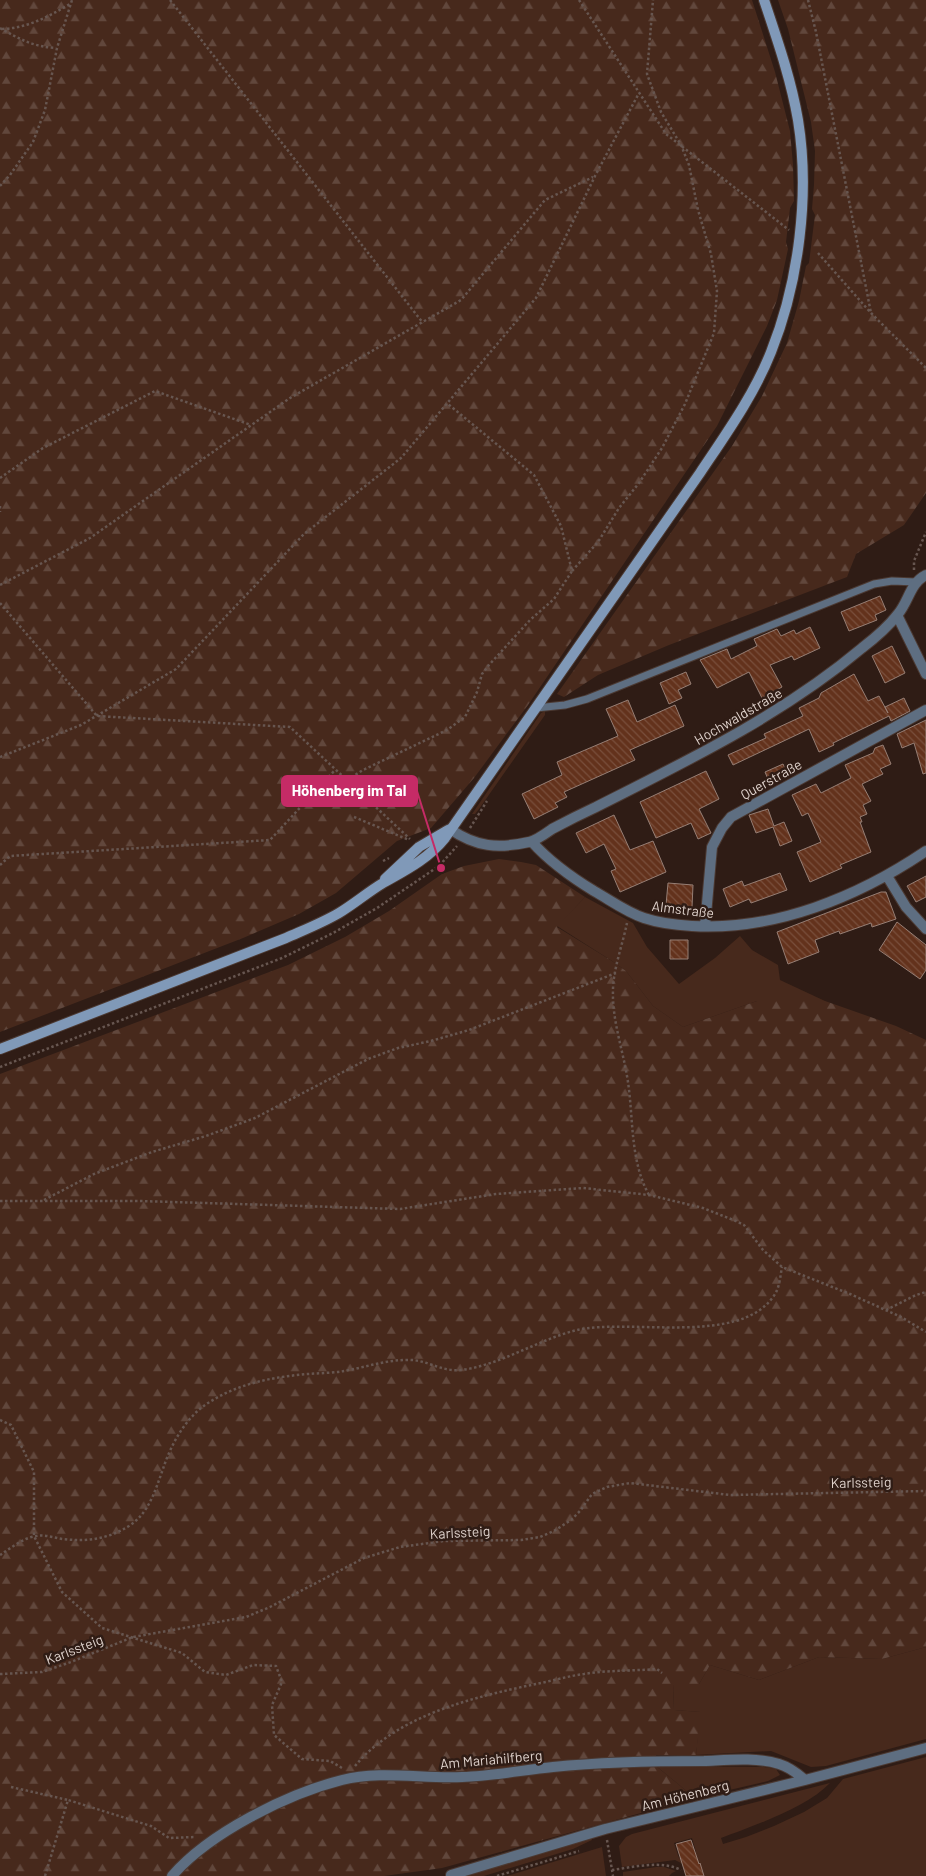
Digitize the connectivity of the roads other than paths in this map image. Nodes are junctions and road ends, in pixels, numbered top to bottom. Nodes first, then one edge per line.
1 (764, 0) edge
2 (926, 575) edge
3 (916, 582) junction
4 (897, 615) junction
5 (926, 674) edge
6 (536, 708) junction
7 (926, 710) edge
8 (450, 829) junction
9 (532, 842) junction
10 (926, 851) edge
11 (887, 876) junction
12 (705, 926) junction
13 (926, 929) edge
14 (0, 1049) edge
15 (926, 1748) edge
16 (805, 1780) junction
17 (172, 1876) edge
18 (451, 1876) edge

1 - 6 main road
2 - 3 street, Hochwaldstraße
3 - 4 street, Hochwaldstraße
3 - 6 lane
4 - 5 street
4 - 9 street, Hochwaldstraße
6 - 8 main road
7 - 12 street, Querstraße
8 - 9 street
8 - 14 main road
9 - 12 street, Almstraße
10 - 11 street, Almstraße
11 - 12 street, Almstraße
11 - 13 street
15 - 16 street, Am Höhenberg
16 - 17 street, Am Mariahilfberg
16 - 18 street, Am Höhenberg

